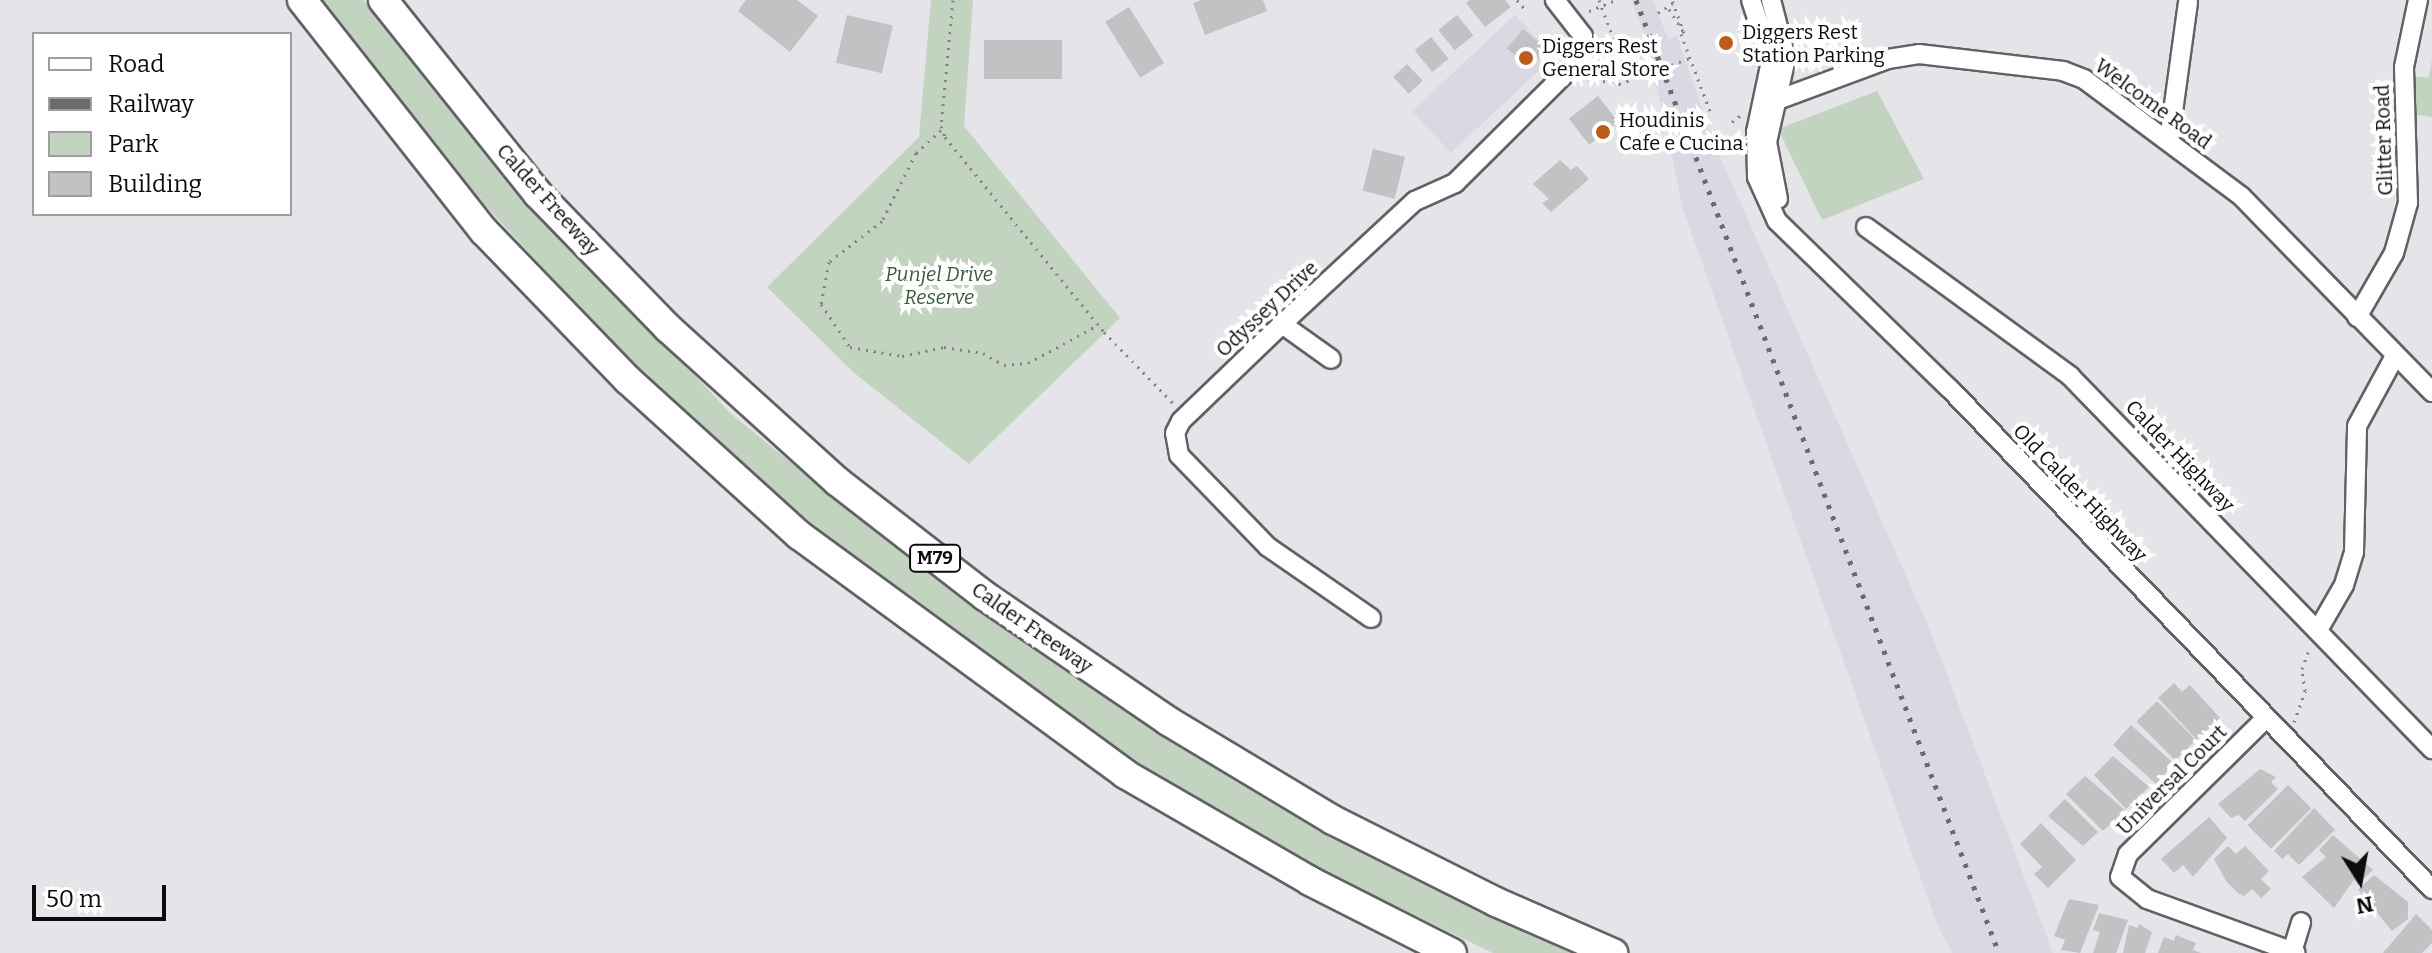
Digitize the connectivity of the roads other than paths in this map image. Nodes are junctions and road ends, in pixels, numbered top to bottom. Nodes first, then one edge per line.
1 (302, 0) edge
2 (383, 0) edge
3 (1552, 0) edge
4 (1751, 0) edge
5 (1771, 0) edge
6 (2418, 0) edge
7 (2188, 2) dead end
8 (1764, 102) junction
9 (2169, 141) junction
10 (1866, 227) dead end
11 (1837, 278) junction
12 (2357, 317) junction
13 (1282, 324) junction
14 (2395, 356) junction
15 (1331, 359) dead end
16 (2432, 392) edge
17 (1371, 618) dead end
18 (2317, 629) junction
19 (2266, 718) junction
20 (2432, 749) edge
21 (2432, 889) edge
22 (2301, 922) dead end
23 (2294, 952) edge
24 (1452, 953) edge
25 (1613, 953) edge

1 - 24 highway
2 - 25 highway, Calder Freeway / M79
3 - 13 street, Odyssey Drive
4 - 8 street
5 - 8 street
6 - 12 street, Glitter Road
7 - 9 street
8 - 9 street, Welcome Road
8 - 11 street
8 - 11 street, Old Calder Highway
9 - 12 street, Welcome Road
10 - 18 street, Calder Highway
11 - 19 street, Old Calder Highway
12 - 14 street, Welcome Road
13 - 15 street
13 - 17 street, Odyssey Drive
14 - 16 street, Welcome Road
14 - 18 street
18 - 20 street, Calder Highway
19 - 21 street, Old Calder Highway
19 - 23 street, Universal Court
22 - 23 street

